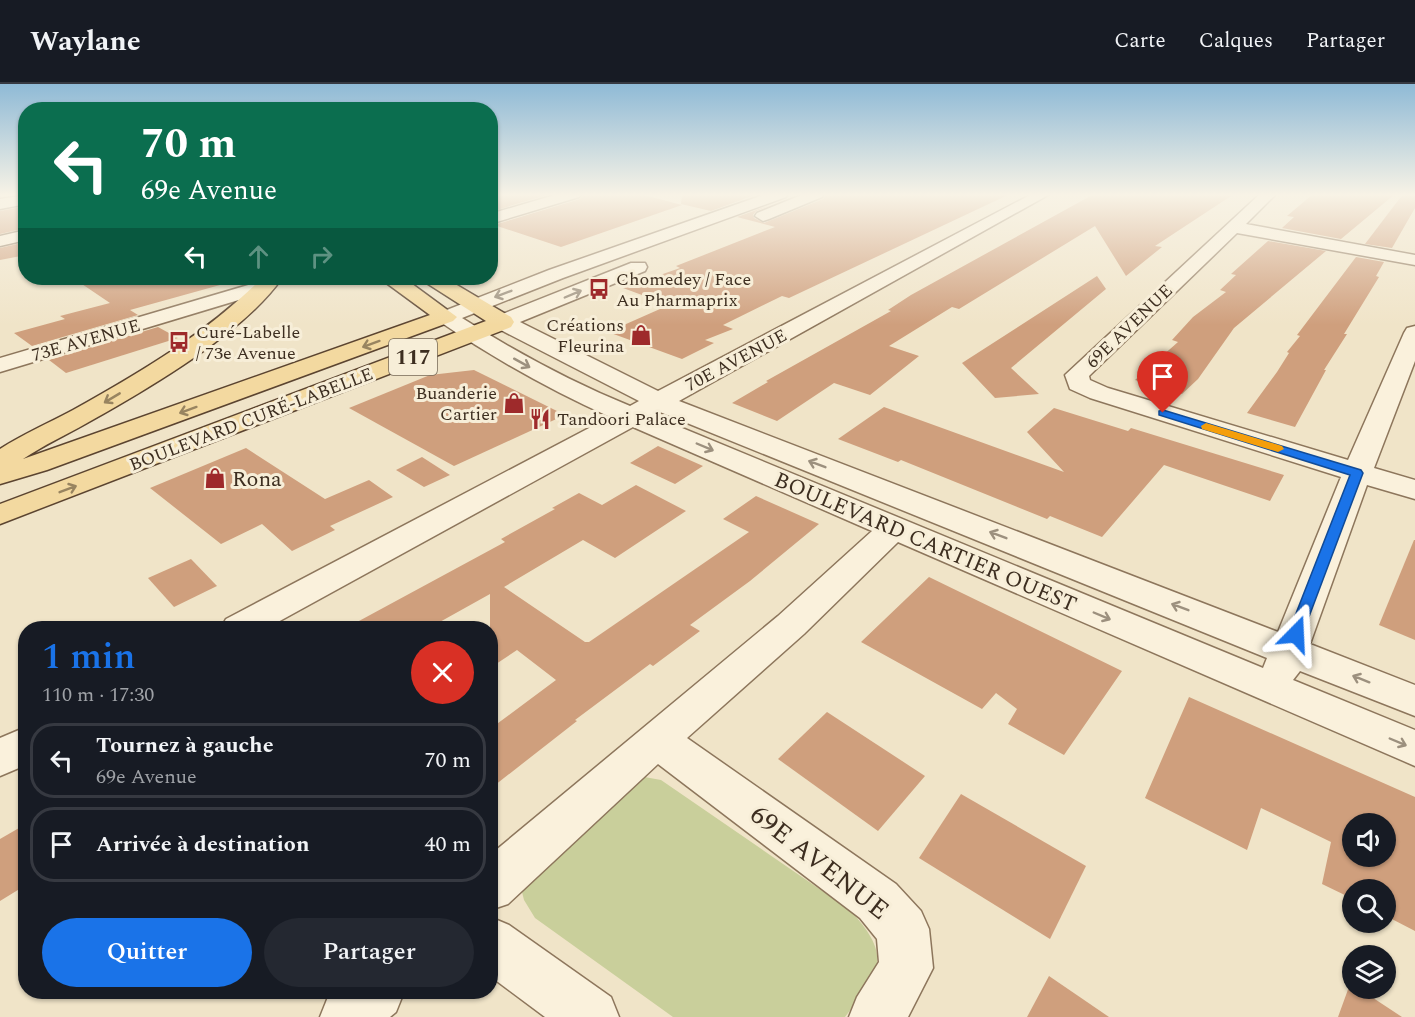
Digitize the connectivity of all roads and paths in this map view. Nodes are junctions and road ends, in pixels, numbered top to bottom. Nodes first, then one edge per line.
1 (18, 238) edge
2 (659, 238) edge
3 (963, 238) edge
4 (1222, 238) edge
5 (1291, 238) edge
6 (0, 241) edge
7 (653, 260) dead end
8 (1415, 260) edge
9 (260, 285) edge
10 (266, 285) edge
11 (402, 285) edge
12 (443, 285) edge
13 (475, 305) junction
14 (171, 314) junction
15 (446, 317) junction
16 (228, 319) junction
17 (504, 322) junction
18 (1415, 333) edge
19 (471, 334) junction
20 (0, 365) edge
21 (646, 409) junction
22 (0, 463) edge
23 (1357, 473) junction
24 (0, 475) edge
25 (1415, 490) edge
26 (0, 515) edge
27 (894, 528) junction
28 (251, 621) edge
29 (1290, 650) junction
30 (1274, 689) junction
31 (1415, 701) edge
32 (657, 739) junction
33 (18, 748) edge
34 (1415, 749) edge
35 (0, 758) edge
36 (498, 880) edge
37 (498, 949) edge
38 (368, 999) edge
39 (348, 1017) edge
40 (591, 1017) edge
41 (877, 1017) edge

1 - 6 street
2 -> 13 street, BOULEVARD CURÉ-LABELLE
3 - 21 street, 70E AVENUE
4 - 23 street, 69E AVENUE
5 - 8 street
17 -> 7 street
9 - 14 street, 73E AVENUE
10 - 16 main road
11 - 15 main road
12 - 13 main road
13 - 15 street, BOULEVARD CURÉ-LABELLE
13 - 17 main road
14 - 16 street, 73E AVENUE
14 - 20 street, 73E AVENUE
15 - 19 street, BOULEVARD CARTIER OUEST
15 -> 24 main road, BOULEVARD CURÉ-LABELLE
16 -> 22 main road
17 - 19 main road, BOULEVARD CURÉ-LABELLE / 117
17 - 21 street, BOULEVARD CARTIER OUEST
18 - 23 street
19 -> 21 street, BOULEVARD CARTIER OUEST
26 -> 19 main road, BOULEVARD CURÉ-LABELLE / 117
21 -> 27 street, BOULEVARD CARTIER OUEST
21 - 28 street, 70E AVENUE
29 -> 21 street, BOULEVARD CARTIER OUEST
23 - 25 street
23 - 29 street
27 -> 30 street, BOULEVARD CARTIER OUEST
27 - 32 street
29 - 30 street
31 -> 29 street, BOULEVARD CARTIER OUEST
30 -> 34 street, BOULEVARD CARTIER OUEST
32 - 36 street
32 - 41 street, 69E AVENUE
33 - 35 street
37 - 40 street
38 - 39 street

